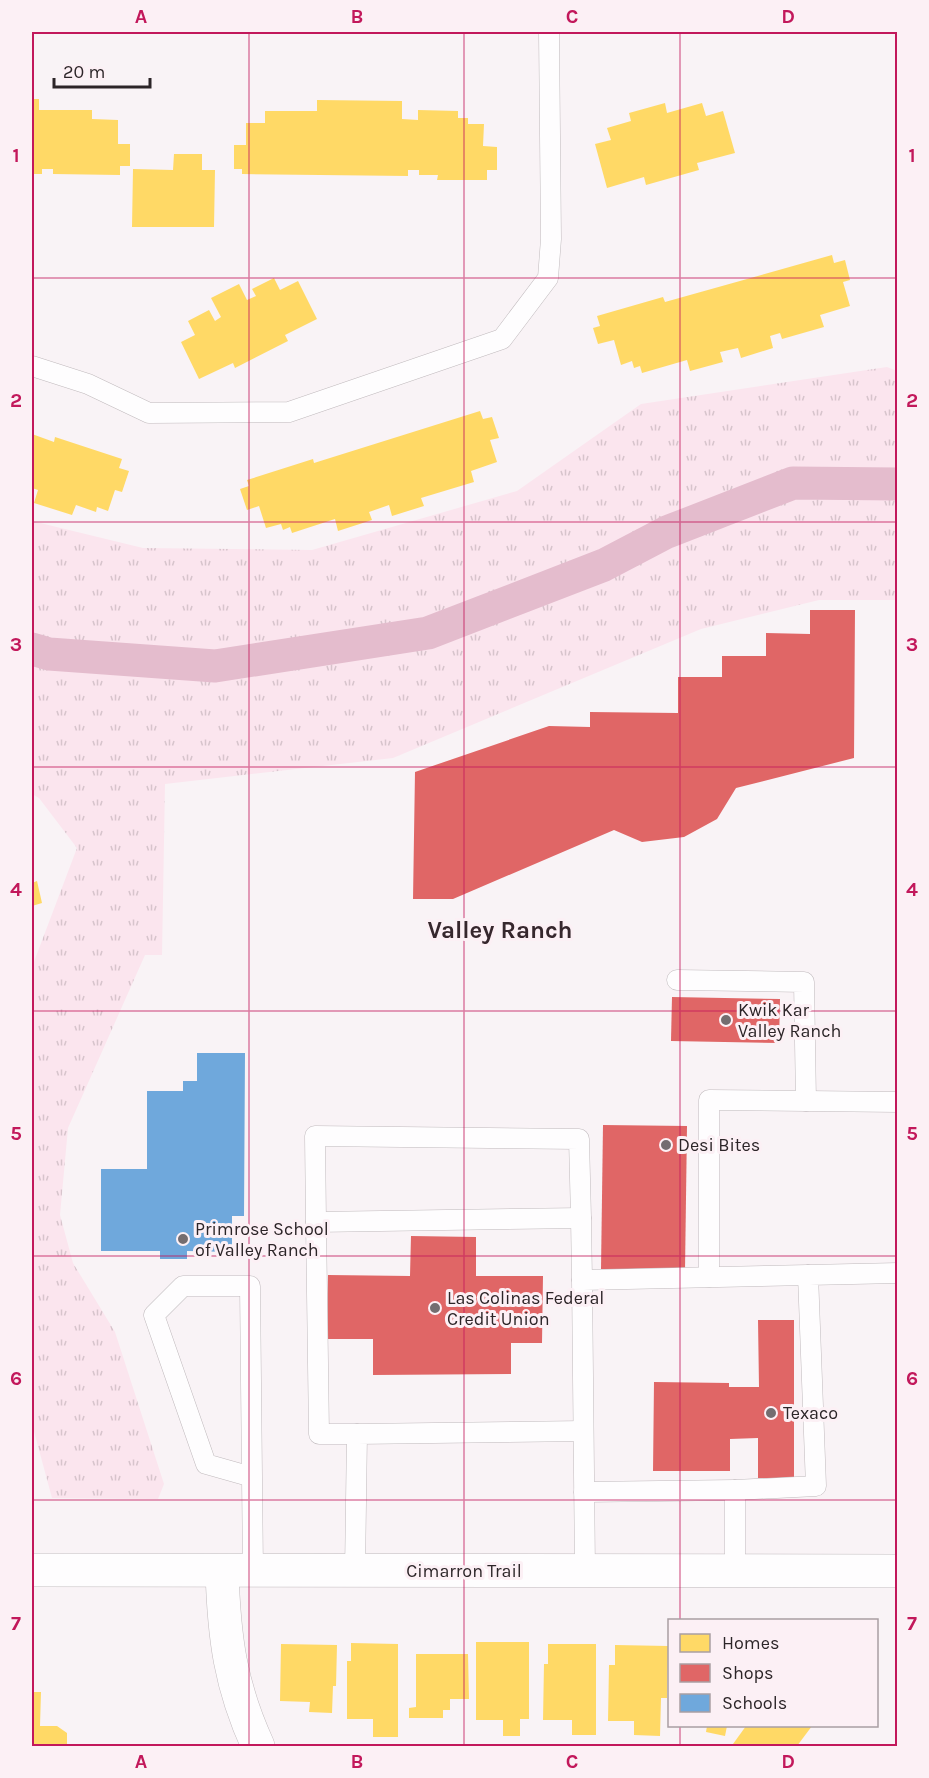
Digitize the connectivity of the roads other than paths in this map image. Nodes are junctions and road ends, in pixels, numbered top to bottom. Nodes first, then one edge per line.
1 (549, 32) edge
2 (32, 366) edge
3 (677, 980) dead end
4 (806, 1101) junction
5 (897, 1102) edge
6 (581, 1218) junction
7 (316, 1222) junction
8 (897, 1274) edge
9 (808, 1275) junction
10 (709, 1277) junction
11 (582, 1280) junction
12 (583, 1431) junction
13 (357, 1434) junction
14 (252, 1477) junction
15 (735, 1490) junction
16 (584, 1492) junction
17 (32, 1570) edge
18 (585, 1570) junction
19 (735, 1570) junction
20 (237, 1571) junction
21 (356, 1571) junction
22 (897, 1571) edge
23 (258, 1746) edge

1 - 2 lane
3 - 4 lane
4 - 5 lane
4 - 10 lane
6 - 7 lane
6 - 7 lane
6 - 11 lane
7 - 13 lane
8 - 9 lane
9 - 10 lane
9 - 15 lane
10 - 11 lane
11 - 12 lane
12 - 13 lane
12 - 16 lane
13 - 21 lane
14 - 14 lane
14 - 20 lane
15 - 16 lane
15 - 19 lane
16 - 18 lane
17 - 20 street, Cimarron Trail
18 - 19 street, Cimarron Trail
18 - 21 street, Cimarron Trail
19 - 22 street, Cimarron Trail
20 - 21 street, Cimarron Trail
20 - 23 street

